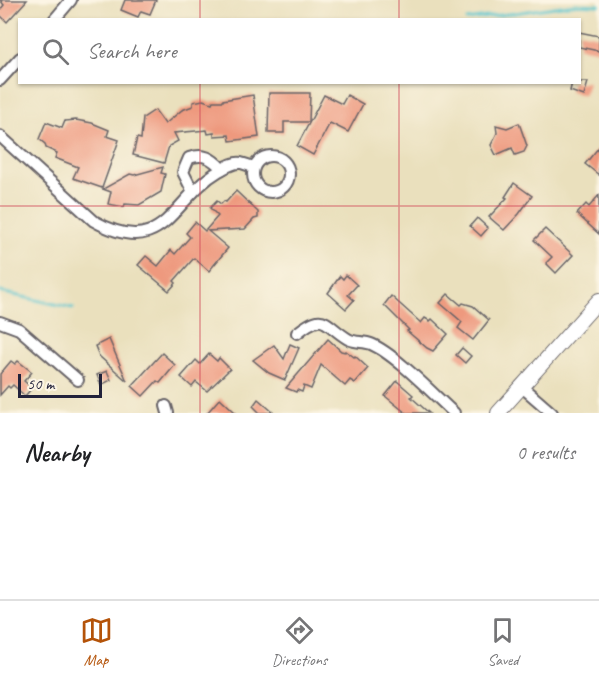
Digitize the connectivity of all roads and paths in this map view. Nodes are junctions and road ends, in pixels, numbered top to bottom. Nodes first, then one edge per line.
1 (71, 0) edge
2 (56, 18) edge
3 (18, 60) edge
4 (0, 81) edge
5 (0, 136) edge
6 (254, 167) dead end
7 (222, 169) junction
8 (193, 192) junction
9 (599, 300) edge
10 (0, 322) edge
11 (297, 333) dead end
12 (78, 380) dead end
13 (521, 386) junction
14 (454, 413) edge
15 (498, 413) edge
16 (552, 413) edge

1 - 2 street
3 - 4 street
5 - 8 street
6 - 7 street
7 - 8 street
7 - 8 street
9 - 13 street
10 - 12 street
11 - 14 street
13 - 15 street
13 - 16 street

